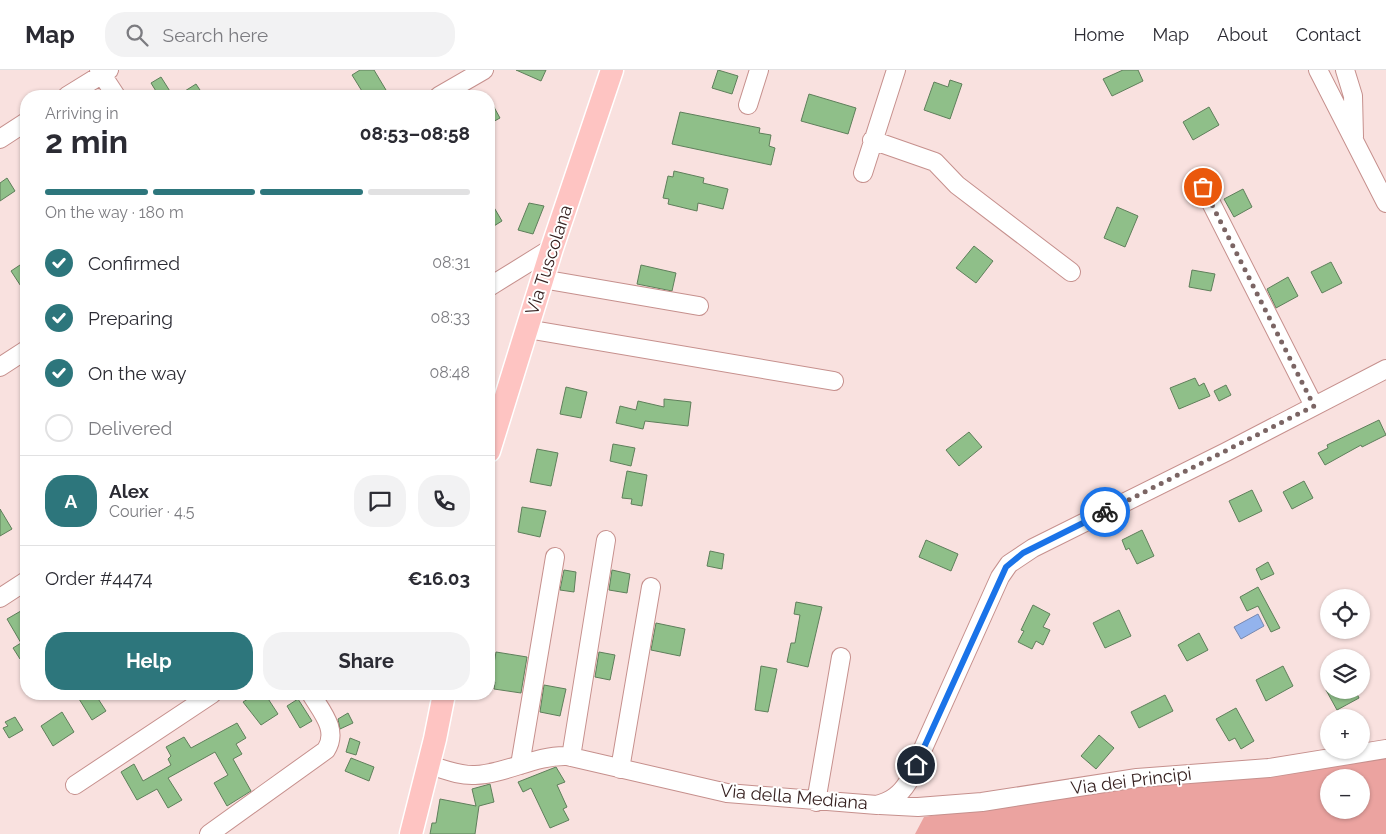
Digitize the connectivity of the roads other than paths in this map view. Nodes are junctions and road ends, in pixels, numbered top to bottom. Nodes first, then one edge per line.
1 (484, 70) edge
2 (612, 70) edge
3 (760, 70) edge
4 (896, 70) edge
5 (1318, 70) edge
6 (1345, 70) edge
7 (104, 71) edge
8 (76, 90) edge
9 (113, 90) edge
10 (449, 90) edge
11 (748, 105) dead end
12 (20, 126) edge
13 (0, 139) edge
14 (872, 140) junction
15 (1354, 143) junction
16 (863, 173) dead end
17 (1203, 187) dead end
18 (1386, 203) edge
19 (552, 248) junction
20 (1071, 272) dead end
21 (542, 279) junction
22 (495, 282) edge
23 (698, 306) dead end
24 (527, 329) junction
25 (20, 354) edge
26 (0, 368) edge
27 (1386, 369) edge
28 (834, 381) dead end
29 (1314, 406) junction
30 (495, 431) edge
31 (606, 540) dead end
32 (555, 557) dead end
33 (20, 585) edge
34 (650, 587) dead end
35 (0, 598) edge
36 (841, 657) dead end
37 (203, 700) edge
38 (314, 700) edge
39 (439, 700) edge
40 (443, 700) edge
41 (438, 726) junction
42 (1386, 749) edge
43 (571, 757) junction
44 (429, 765) junction
45 (520, 765) junction
46 (620, 769) junction
47 (75, 785) dead end
48 (816, 802) junction
49 (877, 805) junction
50 (209, 834) edge
51 (411, 834) edge

1 - 10 street
2 - 19 main road, Via Tuscolana
3 - 11 street
4 - 14 street
5 - 15 street
6 - 15 street
7 - 8 street
7 - 9 street
12 - 13 street
14 - 16 street
14 - 20 street
15 - 18 street
17 - 29 street
19 - 21 main road, Via Tuscolana
19 - 22 street
21 - 23 street
21 - 24 main road, Via Tuscolana
24 - 28 street
24 - 30 main road, Via Tuscolana
25 - 26 street
27 - 29 street, Via della Mediana
29 - 49 street, Via della Mediana
31 - 43 street
32 - 45 street
33 - 35 street
34 - 46 street
36 - 48 street
37 - 47 street
38 - 50 street
39 - 41 main road
40 - 41 main road
41 - 44 main road
42 - 49 street, Via dei Principi
43 - 45 street, Via della Mediana
43 - 46 street, Via della Mediana
44 - 45 street, Via della Mediana
44 - 51 main road
46 - 48 street, Via della Mediana
48 - 49 street, Via della Mediana

